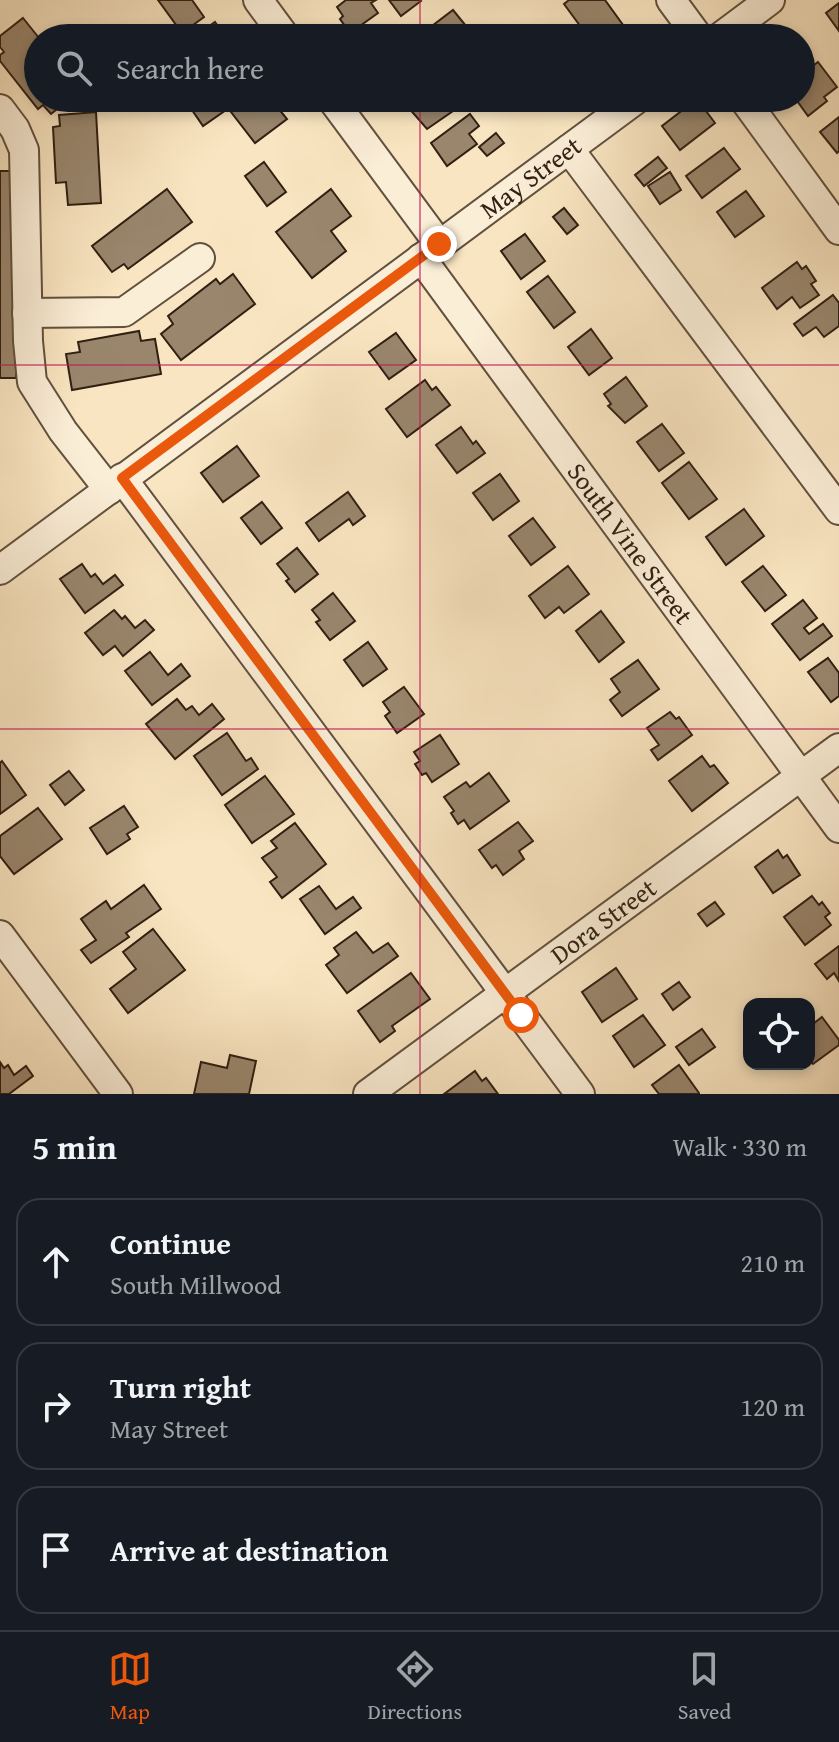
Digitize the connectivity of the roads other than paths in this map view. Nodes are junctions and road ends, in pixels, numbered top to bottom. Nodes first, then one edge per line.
1 (258, 0) edge
2 (671, 0) edge
3 (770, 0) edge
4 (276, 24) edge
5 (689, 24) edge
6 (738, 24) edge
7 (0, 109) edge
8 (340, 112) edge
9 (619, 112) edge
10 (753, 112) edge
11 (569, 149) junction
12 (839, 230) edge
13 (430, 251) junction
14 (200, 258) dead end
15 (27, 313) junction
16 (116, 484) junction
17 (839, 510) edge
18 (0, 570) edge
19 (839, 748) edge
20 (801, 777) junction
21 (839, 828) edge
22 (0, 935) edge
23 (505, 994) junction
24 (118, 1094) edge
25 (368, 1094) edge
26 (580, 1094) edge

1 - 4 street
2 - 5 street
3 - 6 street
7 - 15 street
8 - 13 street, South Vine Street
9 - 11 street, May Street
10 - 12 street
11 - 13 street, May Street
11 - 17 street
13 - 16 street, May Street
13 - 20 street, South Vine Street
14 - 15 street
15 - 16 street
16 - 18 street, May Street
16 - 23 street
19 - 20 street, Dora Street
20 - 21 street, South Vine Street
20 - 23 street, Dora Street
22 - 24 street
23 - 25 street, Dora Street
23 - 26 street

